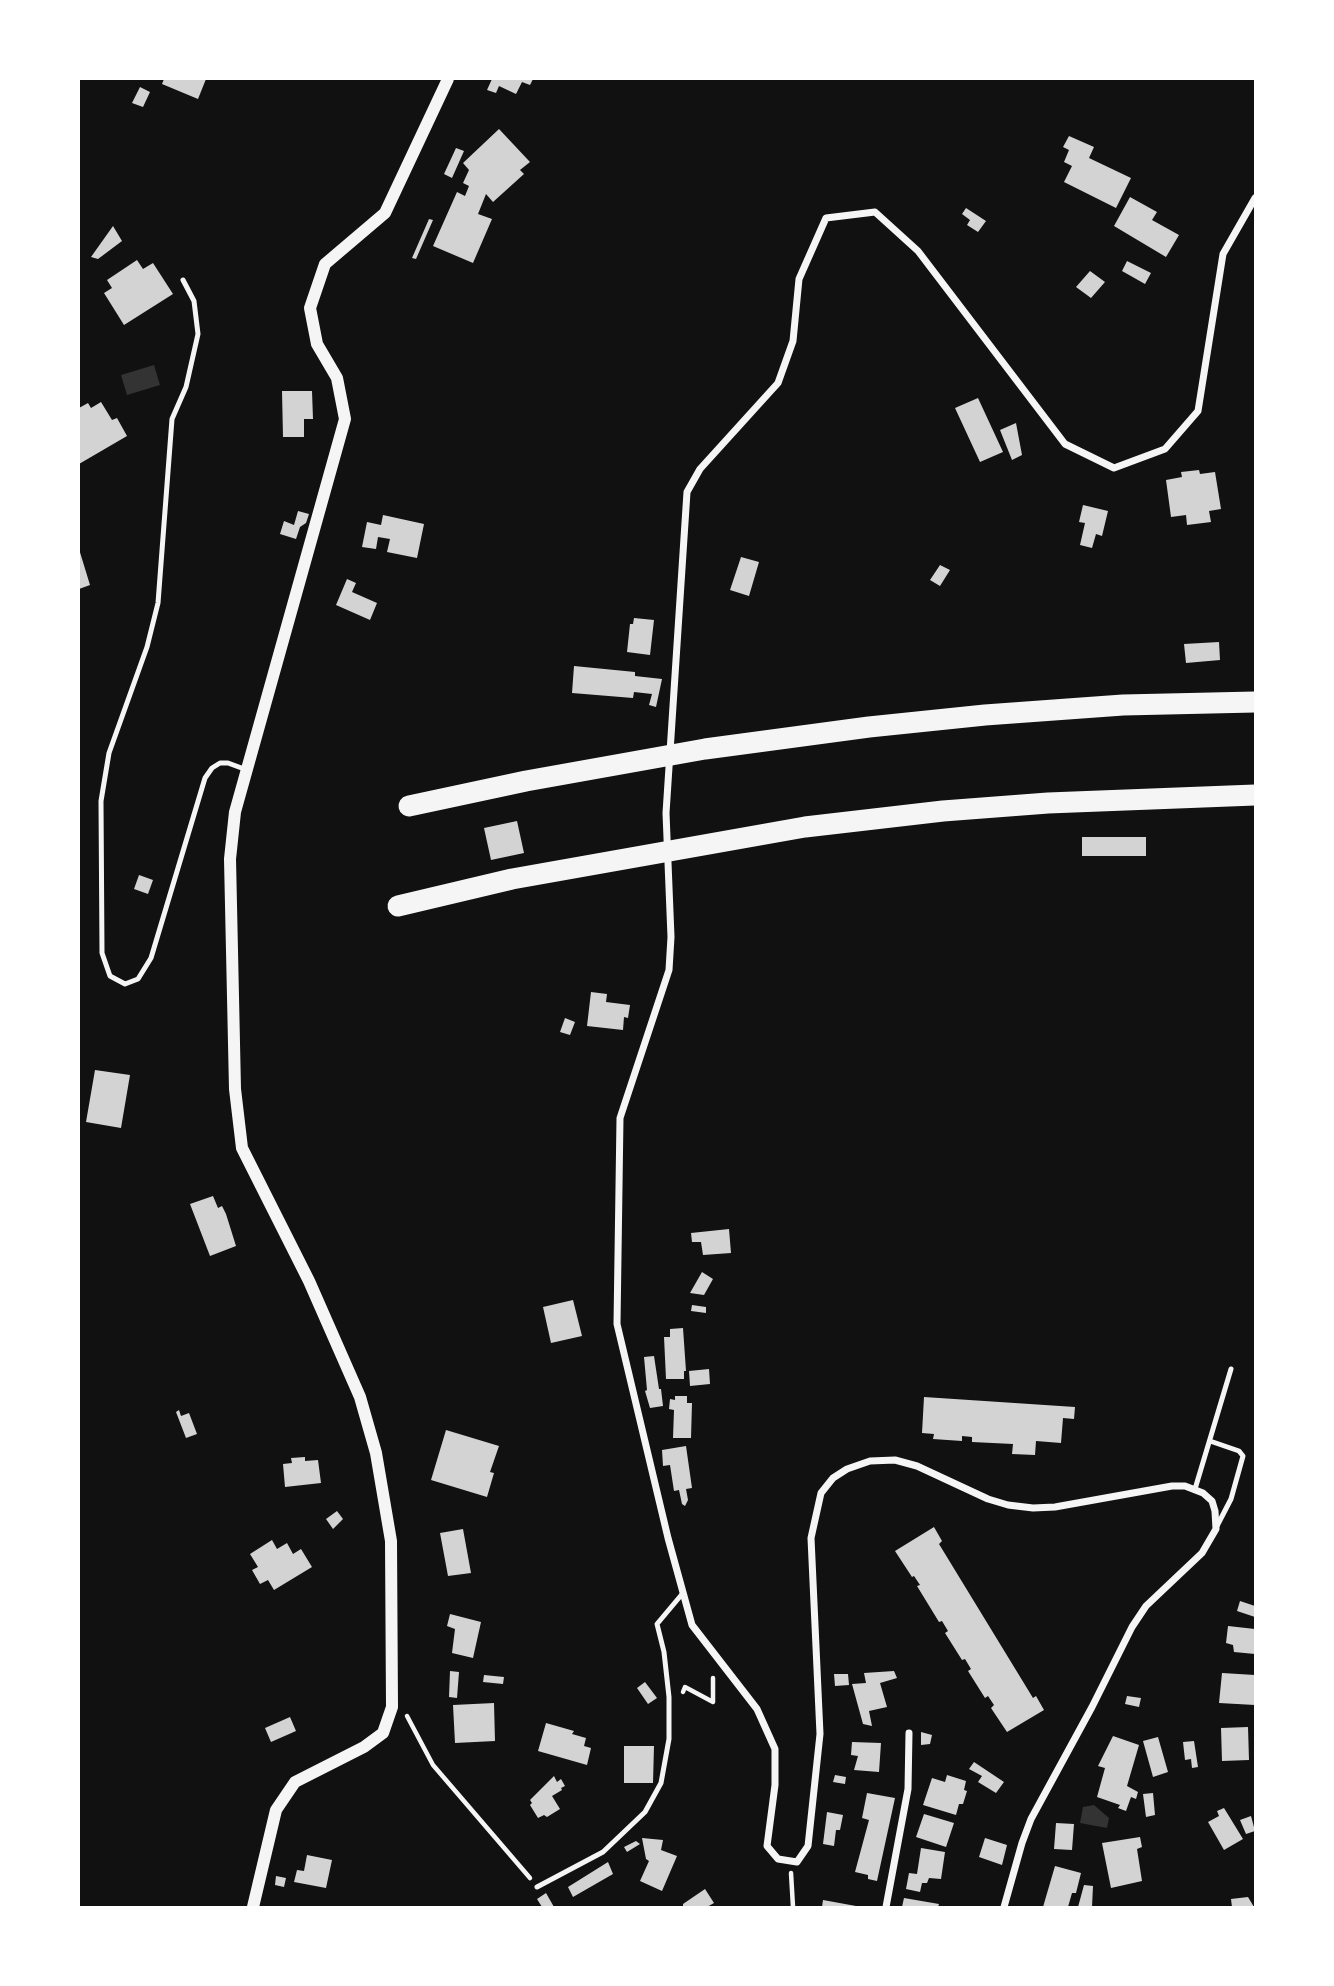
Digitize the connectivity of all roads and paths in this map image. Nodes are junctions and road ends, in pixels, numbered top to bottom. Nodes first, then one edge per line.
1 (448, 79) edge
2 (1255, 198) edge
3 (183, 280) dead end
4 (1255, 702) edge
5 (247, 770) junction
6 (1255, 795) edge
7 (409, 806) dead end
8 (398, 906) dead end
9 (1231, 1369) dead end
10 (1210, 1441) junction
11 (1195, 1489) junction
12 (1216, 1529) junction
13 (683, 1593) junction
14 (713, 1652) junction
15 (393, 1692) junction
16 (668, 1728) junction
17 (909, 1733) dead end
18 (791, 1861) junction
19 (537, 1887) joint
20 (253, 1907) edge
21 (793, 1907) edge
22 (886, 1907) edge
23 (1004, 1907) edge

1 - 5 street
2 - 13 street
3 - 5 lane
4 - 7 highway
5 - 15 street
6 - 8 highway
9 - 10 lane
10 - 11 lane
10 - 12 lane
11 - 12 street
11 - 18 street
12 - 23 street
13 - 14 street
13 - 16 lane
14 - 16 path
14 - 18 street
15 - 19 path
15 - 20 street
16 - 19 lane
17 - 22 street
18 - 21 path

